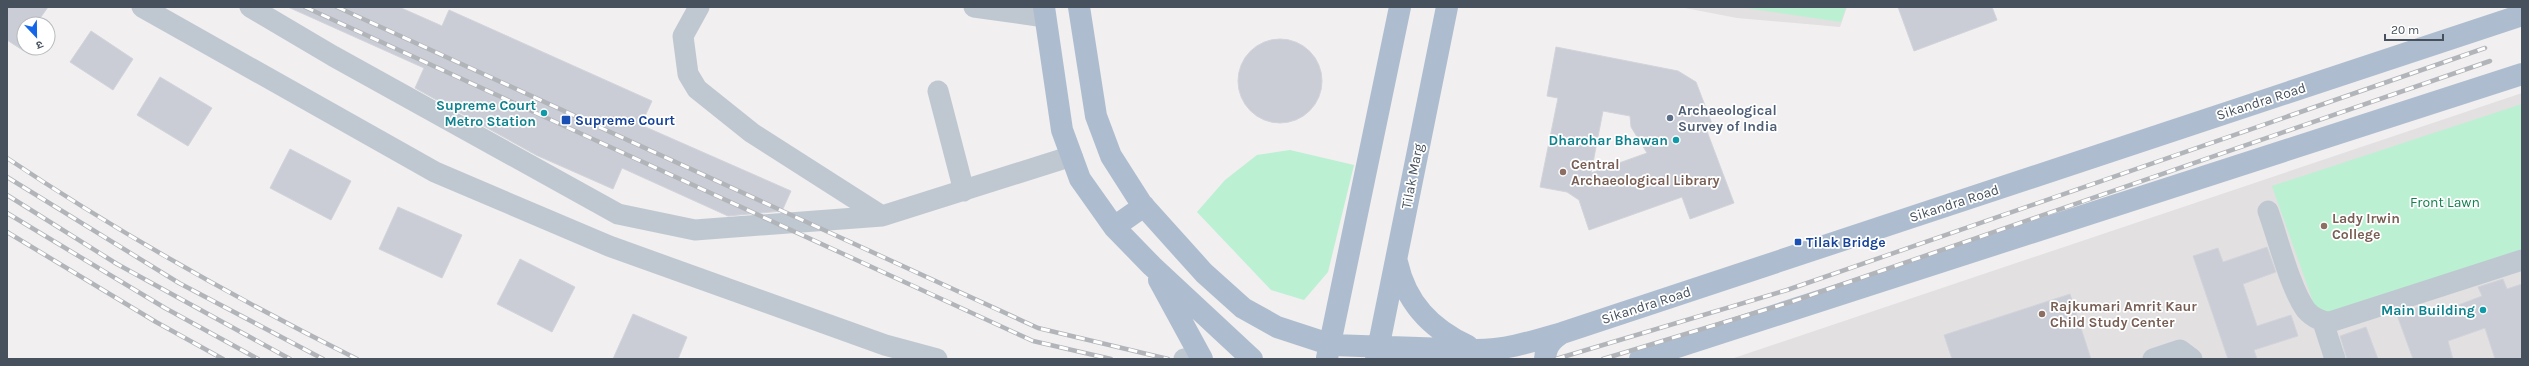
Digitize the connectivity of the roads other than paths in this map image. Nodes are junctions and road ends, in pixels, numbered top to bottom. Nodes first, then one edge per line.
1 (142, 7) edge
2 (250, 7) edge
3 (699, 7) edge
4 (974, 7) edge
5 (1079, 7) edge
6 (1400, 7) edge
7 (1446, 7) edge
8 (1045, 12) edge
9 (2522, 15) edge
10 (2522, 74) edge
11 (938, 91) dead end
12 (1072, 156) junction
13 (964, 191) junction
14 (1144, 206) junction
15 (2268, 211) dead end
16 (882, 216) junction
17 (1114, 227) junction
18 (2522, 260) edge
19 (1396, 261) junction
20 (1152, 266) junction
21 (2323, 322) junction
22 (1562, 333) junction
23 (1476, 350) junction
24 (1329, 352) edge
25 (1377, 352) edge
26 (2329, 357) edge
27 (1196, 358) edge
28 (938, 359) edge
29 (1252, 359) edge
30 (1545, 359) edge
31 (1640, 359) edge
32 (2152, 359) edge
33 (2192, 359) edge

1 - 28 street
2 - 16 street
3 - 16 street
4 - 8 street
5 - 14 main road, Sikandra Road
6 - 24 main road
7 - 19 main road, Tilak Marg
8 - 12 main road
9 - 22 main road, Sikandra Road
10 - 31 main road
11 - 13 street
12 - 13 street
12 - 17 main road
13 - 16 street
14 - 17 main road
14 - 24 main road, Sikandra Road
15 - 21 street
17 - 20 main road
18 - 21 street
19 - 23 main road
19 - 25 main road, Tilak Marg
20 - 27 main road
20 - 29 main road
21 - 26 street
22 - 23 main road, Sikandra Road
22 - 30 main road
23 - 25 main road, Sikandra Road
24 - 25 main road, Sikandra Road
32 - 33 street

